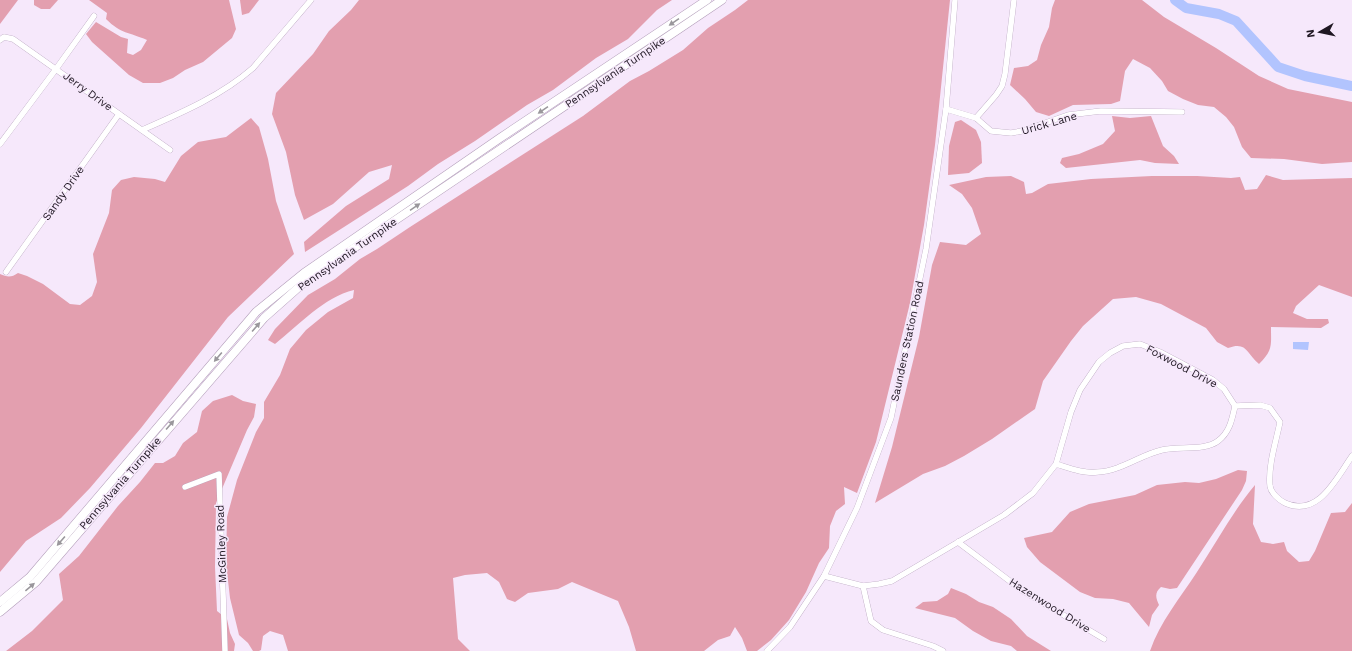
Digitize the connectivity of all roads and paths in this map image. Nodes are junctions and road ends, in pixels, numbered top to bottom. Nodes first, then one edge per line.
1 (311, 0) edge
2 (706, 0) edge
3 (722, 0) edge
4 (955, 0) edge
5 (1014, 0) edge
6 (94, 16) dead end
7 (2, 39) edge
8 (56, 69) junction
9 (946, 109) junction
10 (1182, 112) dead end
11 (119, 114) junction
12 (976, 118) junction
13 (142, 130) junction
14 (0, 144) edge
15 (170, 150) dead end
16 (6, 272) dead end
17 (1235, 406) junction
18 (1352, 456) edge
19 (1056, 464) junction
20 (185, 487) dead end
21 (958, 542) junction
22 (824, 576) junction
23 (863, 586) junction
24 (0, 602) edge
25 (0, 612) edge
26 (1104, 639) dead end
27 (224, 651) edge
28 (767, 651) edge
29 (943, 651) edge

1 - 13 street
2 -> 24 highway, Pennsylvania Turnpike
25 -> 3 highway, Pennsylvania Turnpike
4 - 9 street, Saunders Station Road
5 - 12 street
6 - 8 street
7 - 8 street, Jerry Drive
8 - 11 street, Jerry Drive
8 - 14 street
9 - 12 street, Urick Lane
9 - 22 street, Saunders Station Road
10 - 12 street, Urick Lane
11 - 13 street, Jerry Drive
11 - 16 street, Sandy Drive
13 - 15 street, Jerry Drive
17 - 18 street
17 - 19 street
17 - 19 street, Foxwood Drive
19 - 21 street, Foxwood Drive
20 - 27 street, McGinley Road
21 - 23 street, Foxwood Drive
21 - 26 street, Hazenwood Drive
22 - 23 street, Foxwood Drive
22 - 28 street, Saunders Station Road
23 - 29 street

